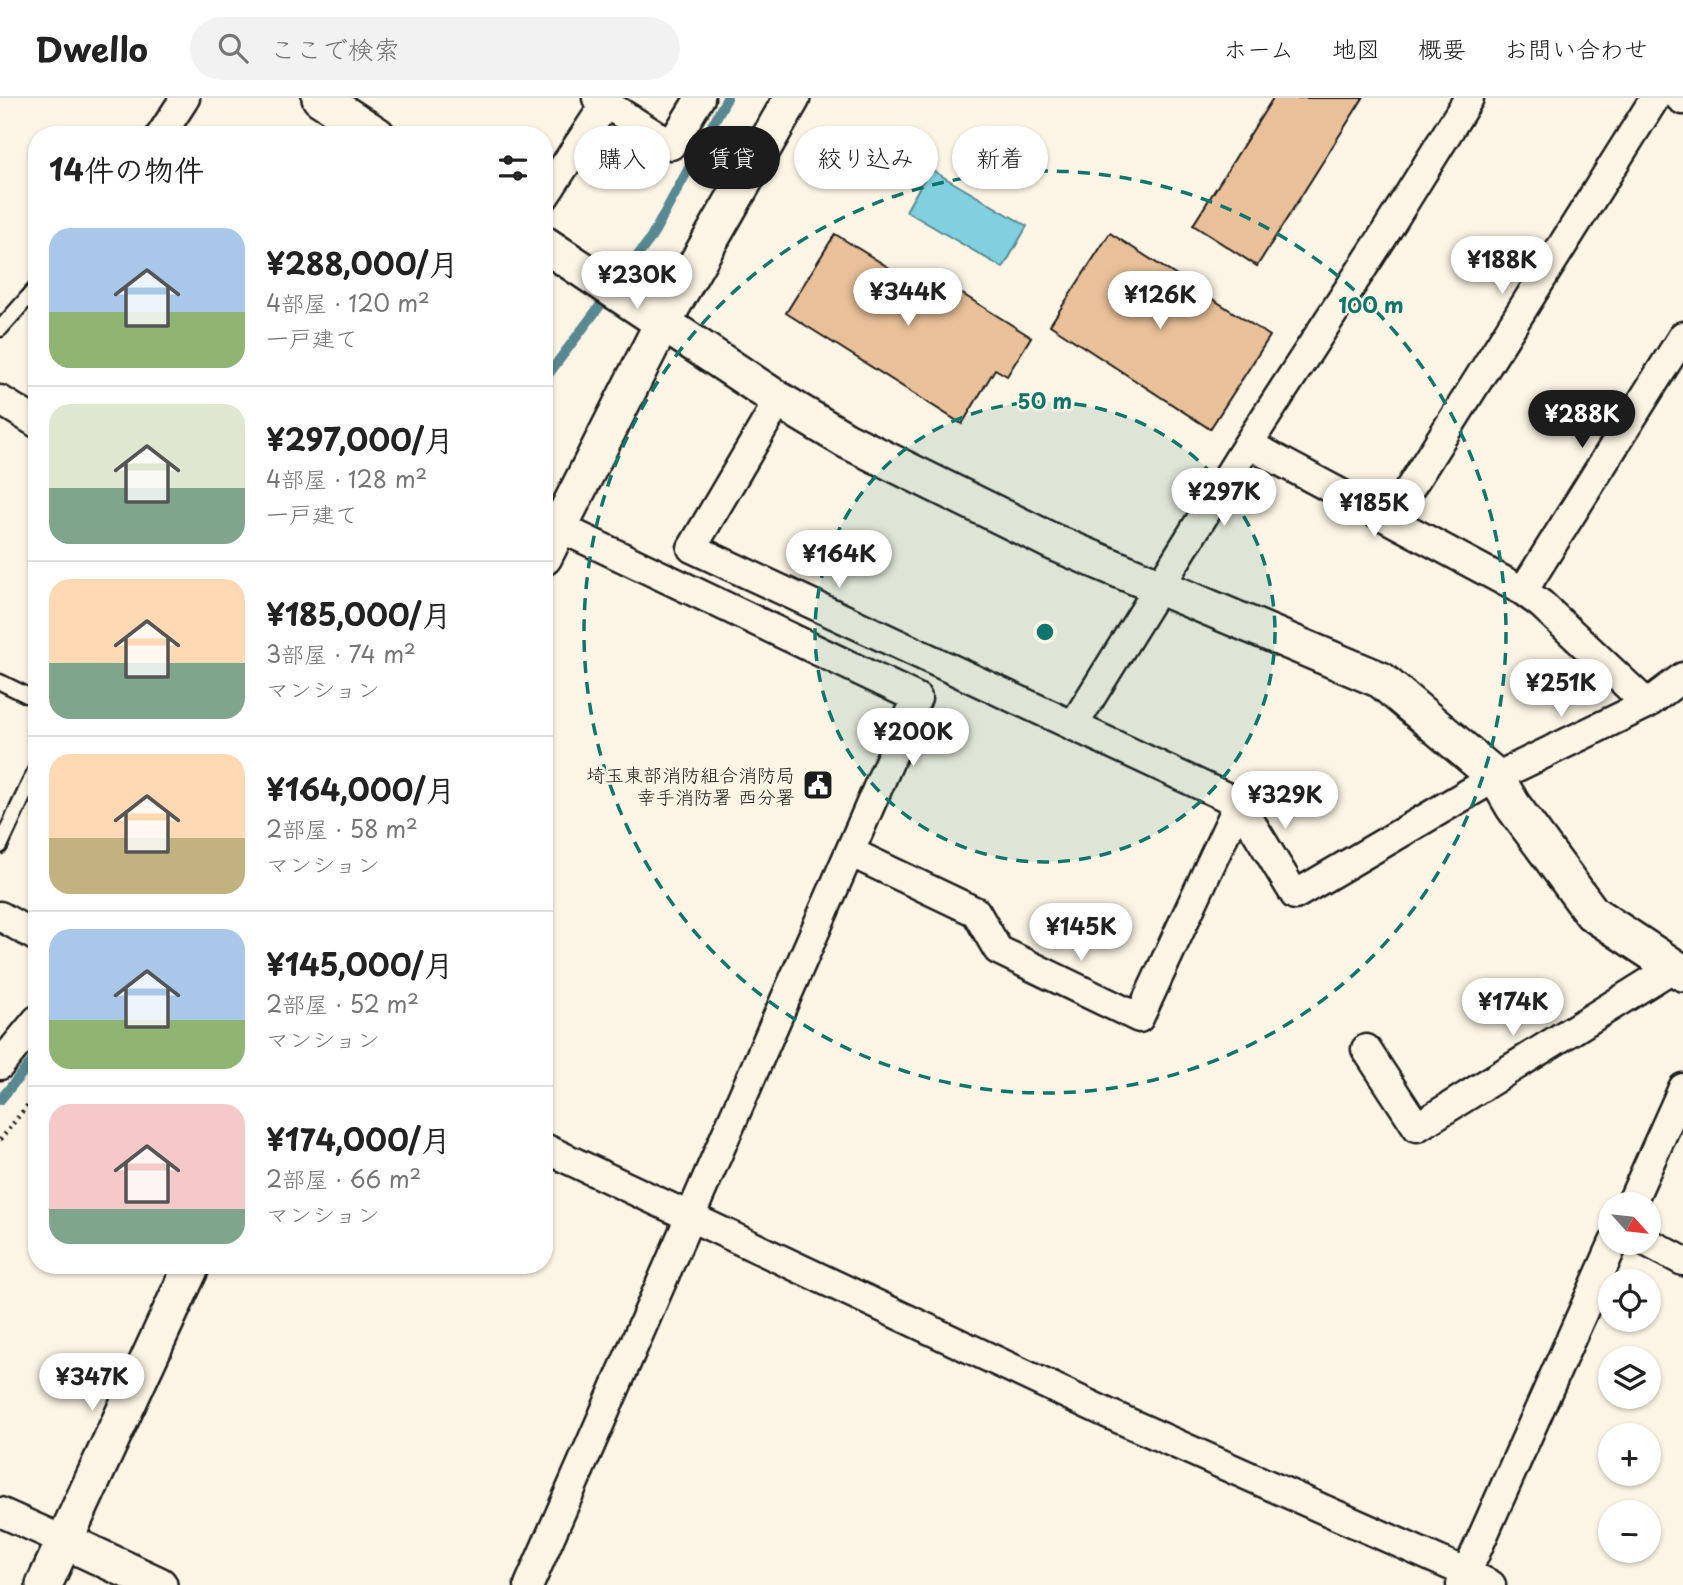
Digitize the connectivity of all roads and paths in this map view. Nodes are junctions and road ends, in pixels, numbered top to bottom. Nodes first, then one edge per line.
1 (185, 98) edge
2 (320, 98) edge
3 (701, 98) edge
4 (792, 98) edge
5 (1468, 98) edge
6 (1656, 98) edge
7 (601, 101) edge
8 (168, 126) edge
9 (363, 126) edge
10 (553, 182) edge
11 (553, 250) edge
12 (28, 297) edge
13 (662, 324) junction
14 (0, 330) edge
15 (1683, 336) edge
16 (0, 400) edge
17 (779, 400) junction
18 (28, 417) edge
19 (1248, 444) junction
20 (1390, 520) junction
21 (553, 540) edge
22 (553, 542) edge
23 (1159, 586) junction
24 (1523, 591) junction
25 (1683, 677) edge
26 (0, 682) edge
27 (28, 696) edge
28 (1647, 704) junction
29 (1073, 726) junction
30 (1496, 778) junction
31 (28, 786) edge
32 (1239, 803) junction
33 (0, 846) edge
34 (850, 852) junction
35 (0, 916) edge
36 (28, 932) edge
37 (1678, 970) edge
38 (28, 1031) edge
39 (1366, 1049) dead end
40 (0, 1065) edge
41 (1683, 1088) edge
42 (28, 1104) edge
43 (0, 1140) edge
44 (553, 1152) edge
45 (1636, 1192) edge
46 (690, 1216) junction
47 (1661, 1249) edge
48 (1609, 1255) edge
49 (1683, 1261) edge
50 (188, 1274) edge
51 (0, 1512) edge
52 (65, 1541) junction
53 (1473, 1581) edge
54 (44, 1585) edge
55 (159, 1585) edge
56 (529, 1585) edge

1 - 8 street
2 - 9 street
3 - 7 street
4 - 13 street
5 - 19 street
6 - 20 street
7 - 10 street
11 - 13 street
12 - 14 lane
13 - 17 street
13 - 21 street
15 - 24 street
16 - 18 street
17 - 23 street
17 - 29 street
19 - 20 street
19 - 23 street
20 - 24 street
22 - 34 street
23 - 29 street
23 - 30 street
24 - 28 street
25 - 28 street
26 - 27 lane
28 - 30 street
29 - 32 street
30 - 32 street
30 - 37 street
31 - 33 lane
32 - 34 street
34 - 46 street
35 - 36 street
37 - 39 street
38 - 40 street
41 - 45 street
42 - 43 path
44 - 46 street
46 - 53 street
46 - 56 street
47 - 49 street
48 - 53 street
50 - 52 street
51 - 52 street
52 - 54 street
52 - 55 street

